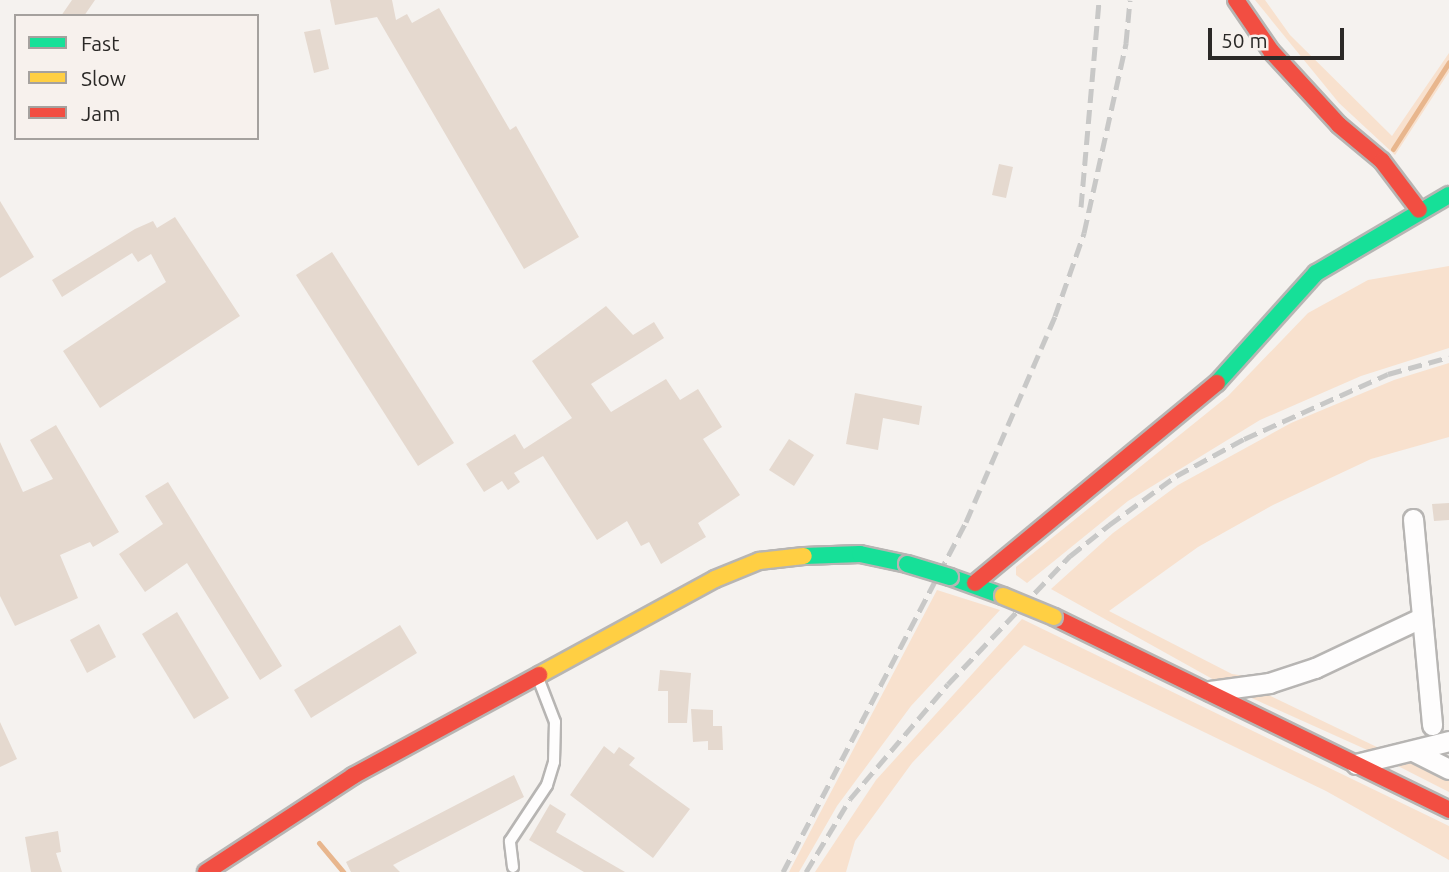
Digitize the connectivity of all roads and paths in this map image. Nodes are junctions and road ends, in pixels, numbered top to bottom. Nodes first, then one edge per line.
1 (1236, 0) edge
2 (1449, 195) edge
3 (1419, 210) junction
4 (1413, 519) dead end
5 (975, 583) junction
6 (1421, 618) junction
7 (538, 677) junction
8 (1205, 691) junction
9 (1432, 725) dead end
10 (1449, 741) edge
11 (1413, 751) junction
12 (1356, 764) junction
13 (1449, 769) edge
14 (1449, 810) edge
15 (513, 867) dead end
16 (210, 871) edge

1 - 3 main road
2 - 3 main road
3 - 5 main road
4 - 6 street
5 - 7 main road, bridge
5 - 8 main road, bridge
6 - 8 street
6 - 9 street
7 - 15 lane
7 - 16 main road
8 - 12 main road
10 - 11 street
11 - 12 street
11 - 13 street
12 - 14 main road

